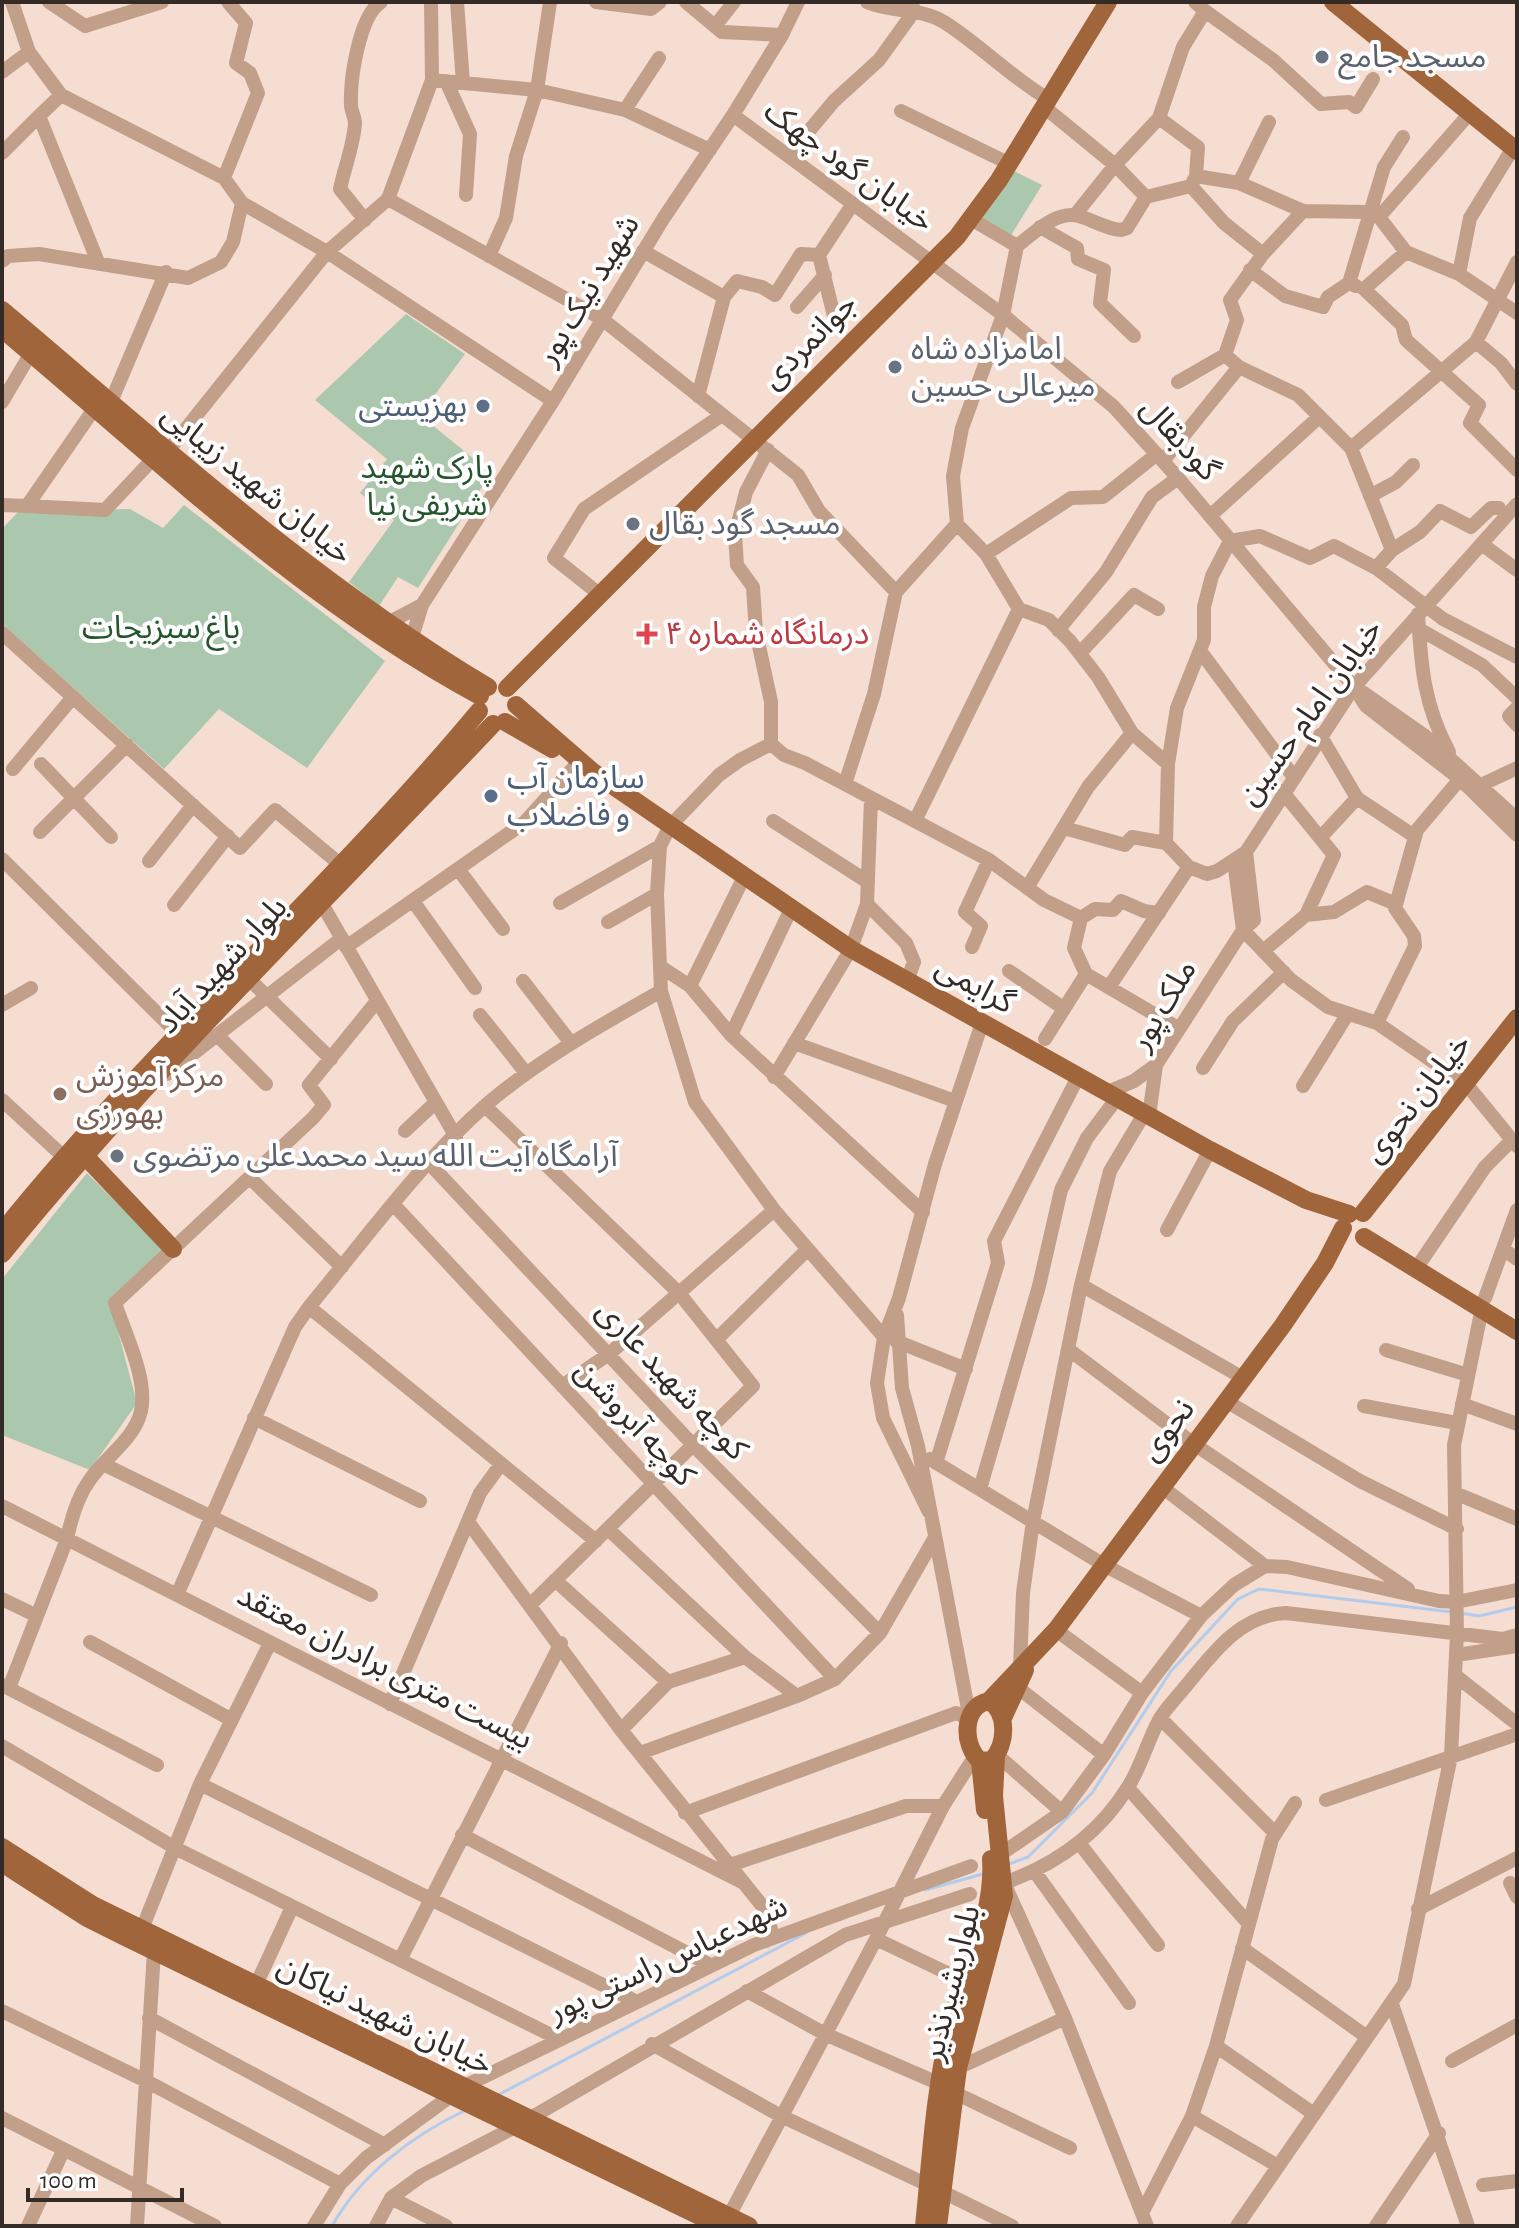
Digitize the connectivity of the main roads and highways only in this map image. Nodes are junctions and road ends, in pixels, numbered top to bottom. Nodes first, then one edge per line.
1 (1108, 2) edge
2 (1333, 2) edge
3 (1351, 2) edge
4 (1516, 147) edge
5 (2, 310) edge
6 (2, 329) edge
7 (102, 407) junction
8 (219, 504) junction
9 (507, 688) junction
10 (516, 705) junction
11 (485, 714) junction
12 (584, 768) junction
13 (1517, 1018) edge
14 (85, 1156) junction
15 (6, 1219) edge
16 (1356, 1226) junction
17 (173, 1249) road end
18 (2, 1254) edge
19 (1484, 1303) junction
20 (1517, 1319) edge
21 (1517, 1331) edge
22 (1024, 1664) junction
23 (977, 1709) junction
24 (1003, 1718) junction
25 (987, 1757) junction
26 (988, 1781) junction
27 (2, 1847) edge
28 (2, 1863) edge
29 (948, 2089) junction
30 (457, 2091) junction
31 (935, 2189) junction
32 (724, 2221) edge
33 (749, 2226) edge
34 (924, 2226) edge
35 (938, 2226) edge

1 - 9 main road, جوانمردی
2 - 4 main road
3 - 4 main road
5 - 7 main road, خیابان شهید زیبایی
6 - 7 main road, خیابان شهید زیبایی
7 - 8 main road, خیابان شهید زیبایی
8 - 11 main road, خیابان شهید زیبایی
8 - 11 main road, خیابان شهید زیبایی
9 - 10 main road
9 - 11 main road
10 - 11 main road
10 - 12 main road
11 - 12 main road, خیابان شهید زیبایی
11 - 14 main road, بلوار شهید آباد
11 - 15 main road, بلوار شهید آباد
12 - 16 main road, گرایمی
13 - 16 main road, خیابان نحوی
14 - 17 main road
14 - 18 main road, بلوار شهید آباد
16 - 19 main road
16 - 19 main road
16 - 22 main road, نحوی
19 - 20 main road
19 - 21 main road
22 - 23 main road, نحوی
22 - 24 main road
23 - 24 main road
23 - 25 main road
24 - 25 main road
25 - 26 main road
26 - 29 main road
26 - 29 main road, بلواربشیرنذیر
27 - 30 main road, خیابان شهید نیاکان
28 - 30 main road, خیابان شهید نیاکان
29 - 31 main road
30 - 32 main road, خیابان شهید نیاکان
31 - 34 main road
31 - 35 main road
32 - 33 main road, خیابان شهید نیاکان

